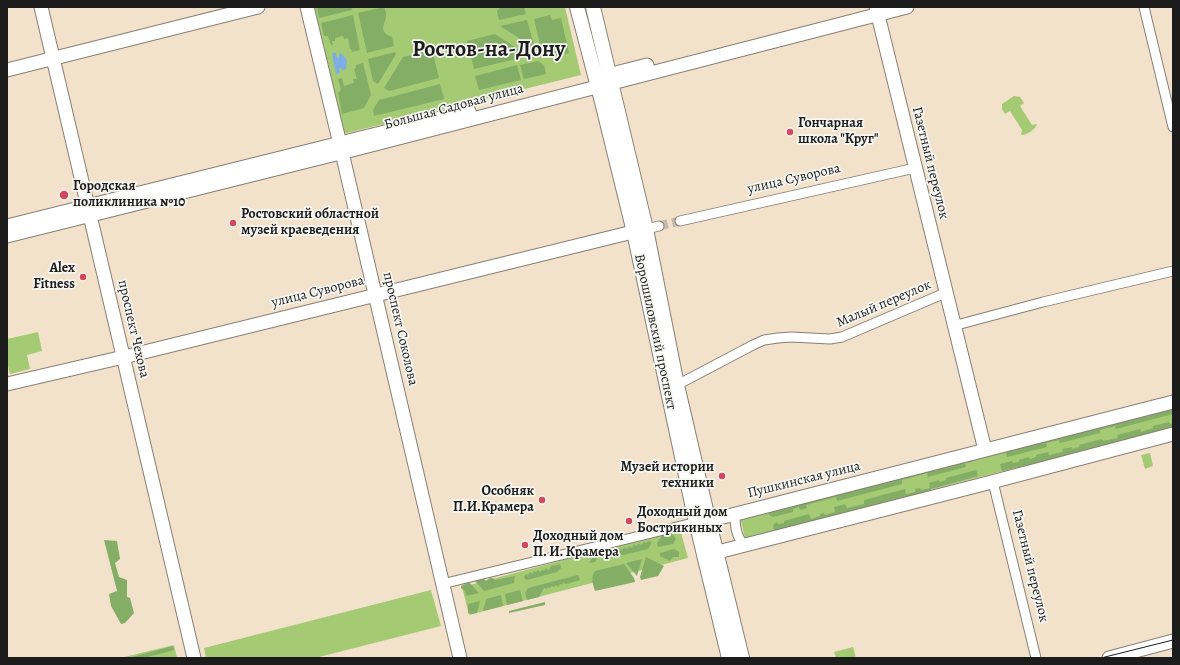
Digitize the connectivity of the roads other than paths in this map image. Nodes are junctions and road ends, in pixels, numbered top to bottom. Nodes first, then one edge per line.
1 (41, 7) edge
2 (258, 7) edge
3 (307, 7) edge
4 (577, 7) edge
5 (593, 7) edge
6 (907, 7) edge
7 (1144, 7) edge
8 (875, 10) edge
9 (53, 58) junction
10 (7, 70) edge
11 (611, 79) junction
12 (597, 82) junction
13 (1173, 127) edge
14 (341, 148) junction
15 (915, 168) junction
16 (89, 211) junction
17 (680, 221) tunnel mouth
18 (7, 226) edge
19 (646, 229) junction
20 (7, 236) edge
21 (1173, 271) edge
22 (945, 293) junction
23 (375, 295) junction
24 (954, 326) junction
25 (123, 356) junction
26 (7, 384) edge
27 (677, 385) junction
28 (1173, 402) edge
29 (1173, 434) edge
30 (985, 450) junction
31 (992, 482) junction
32 (735, 514) junction
33 (702, 521) junction
34 (745, 546) junction
35 (710, 554) junction
36 (442, 584) junction
37 (1173, 642) edge
38 (194, 658) edge
39 (460, 658) edge
40 (729, 658) edge
41 (742, 658) edge
42 (1036, 658) edge
43 (1109, 658) edge

1 - 9 street, проспект Чехова
2 - 9 street
3 - 14 street, проспект Соколова
4 - 12 main road, Ворошиловский проспект
5 - 11 main road, Ворошиловский проспект
6 - 8 street, Большая Садовая улица
7 - 13 street
8 - 11 street, Большая Садовая улица
8 - 15 street, Газетный переулок
9 - 10 street
9 - 16 street, проспект Чехова
11 - 12 street, Большая Садовая улица
11 - 19 main road, Ворошиловский проспект
12 - 14 street, Большая Садовая улица
12 - 19 main road, Ворошиловский проспект
14 - 16 street, Большая Садовая улица
14 - 23 street, проспект Соколова
15 - 17 street, улица Суворова
15 - 22 street, Газетный переулок
16 - 18 street, Большая Садовая улица
16 - 20 street, Большая Садовая улица
16 - 25 street, проспект Чехова
19 - 23 street, улица Суворова
19 - 27 main road, Ворошиловский проспект
19 - 33 main road, Ворошиловский проспект
21 - 24 street
22 - 24 street, Газетный переулок
22 - 27 street, Малый переулок
23 - 25 street, улица Суворова
23 - 36 street, проспект Соколова
24 - 30 street, Газетный переулок
25 - 26 street, улица Суворова
25 - 38 street, проспект Чехова
27 - 33 main road, Ворошиловский проспект
28 - 30 street, Пушкинская улица
29 - 31 street
30 - 32 street, Пушкинская улица
31 - 34 street
31 - 42 street, Газетный переулок
32 - 33 street, Пушкинская улица
32 - 34 street
33 - 35 main road, Ворошиловский проспект
33 - 36 street, Пушкинская улица
34 - 35 street
35 - 40 main road, Ворошиловский проспект
35 - 41 main road, Ворошиловский проспект
36 - 39 street, проспект Соколова
37 - 43 street

